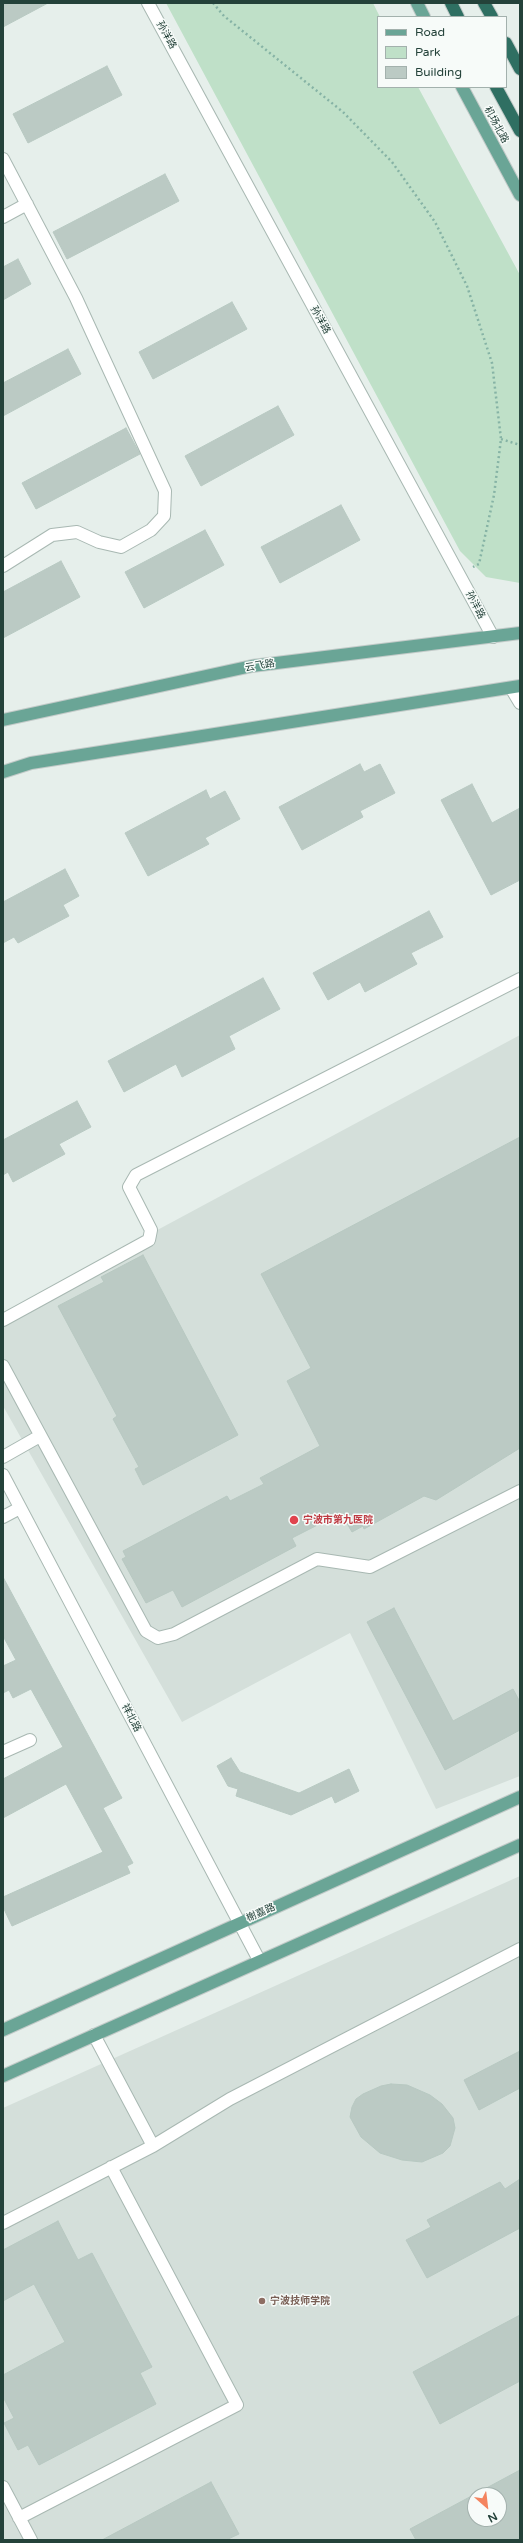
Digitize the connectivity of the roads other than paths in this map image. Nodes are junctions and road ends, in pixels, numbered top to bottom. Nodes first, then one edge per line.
1 (148, 3) edge
2 (417, 3) edge
3 (451, 3) edge
4 (484, 3) edge
5 (424, 16) edge
6 (458, 16) edge
7 (491, 16) edge
8 (507, 45) edge
9 (520, 69) edge
10 (463, 88) edge
11 (497, 88) edge
12 (520, 131) edge
13 (3, 159) edge
14 (520, 195) edge
15 (27, 204) junction
16 (3, 217) edge
17 (3, 566) edge
18 (520, 634) edge
19 (493, 637) junction
20 (516, 687) edge
21 (520, 703) edge
22 (3, 720) edge
23 (3, 772) edge
24 (520, 979) edge
25 (3, 1320) edge
26 (3, 1366) edge
27 (40, 1436) junction
28 (3, 1457) edge
29 (3, 1475) edge
30 (520, 1491) edge
31 (20, 1508) junction
32 (3, 1517) edge
33 (30, 1740) dead end
34 (3, 1752) edge
35 (520, 1796) edge
36 (520, 1845) edge
37 (240, 1923) junction
38 (520, 1949) edge
39 (259, 1960) junction
40 (3, 2030) edge
41 (94, 2035) junction
42 (3, 2076) edge
43 (153, 2146) junction
44 (111, 2167) junction
45 (3, 2223) edge
46 (3, 2487) edge
47 (19, 2518) junction
48 (31, 2540) edge

1 - 19 street, 孙洋路
2 - 5 main road
3 - 6 highway
4 - 7 highway
8 - 9 highway
10 - 14 main road, 机场北路
11 - 12 highway
13 - 15 street
15 - 16 street
15 - 17 street
18 - 19 main road, 云飞路
19 - 22 main road, 云飞路
20 - 21 street
20 - 23 main road
24 - 25 street
26 - 27 street
27 - 28 street
27 - 30 street
29 - 31 street, 祥北路
31 - 32 street
31 - 37 street, 祥北路
33 - 34 street
35 - 37 main road, 榭嘉路
36 - 39 main road
37 - 39 street, 祥北路
37 - 40 main road, 榭嘉路
38 - 43 street
39 - 41 main road
41 - 42 main road
41 - 43 street
43 - 44 street
44 - 45 street
44 - 47 street
46 - 47 street
47 - 48 street

